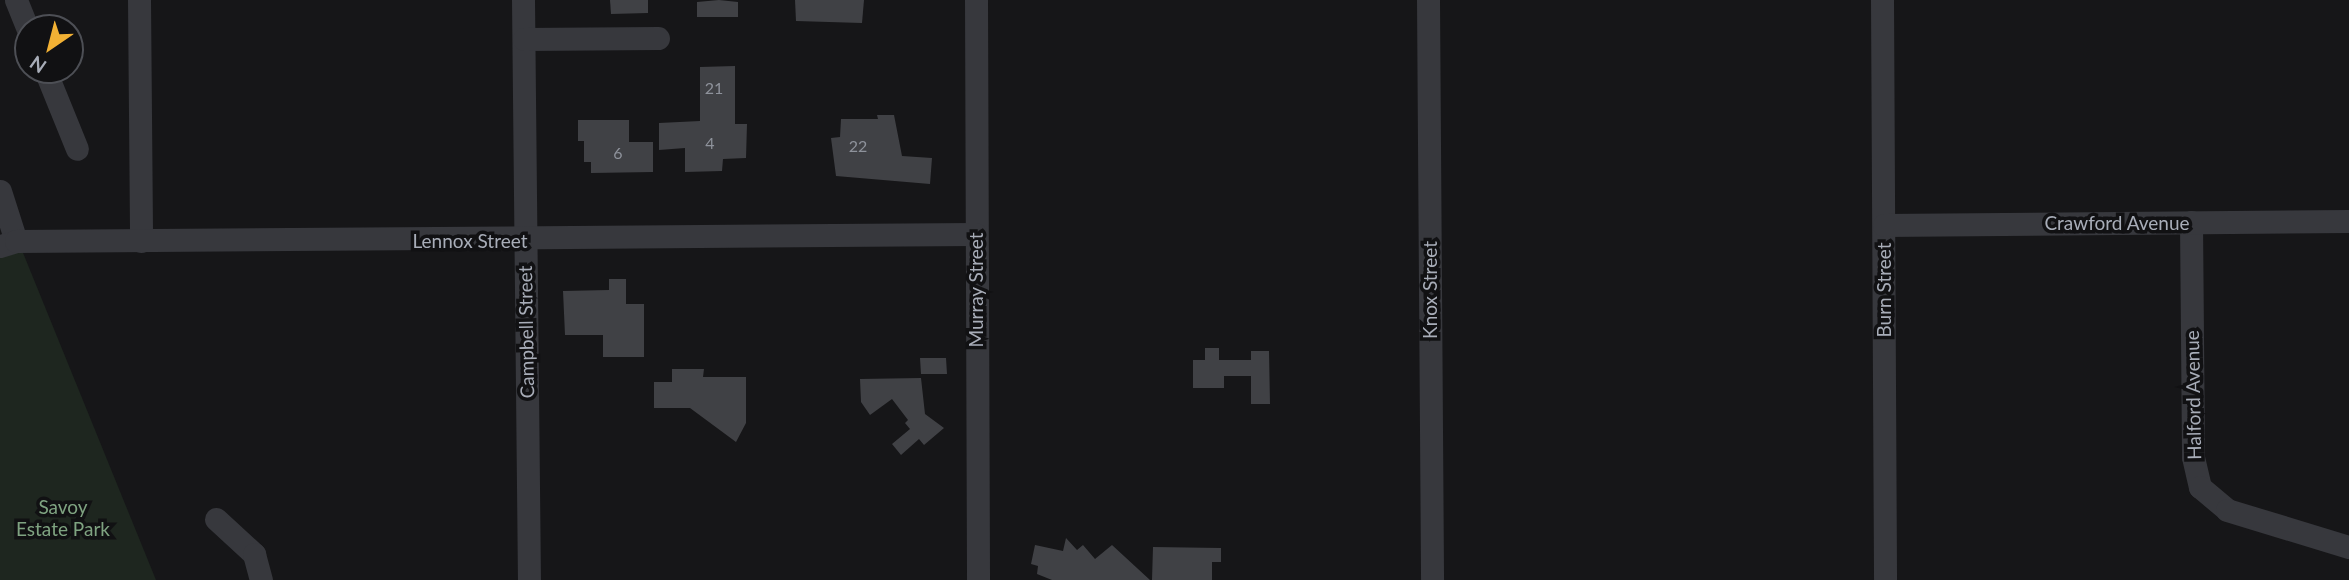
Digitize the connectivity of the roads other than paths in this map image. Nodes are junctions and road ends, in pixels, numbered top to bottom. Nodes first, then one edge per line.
1 (139, 0) edge
2 (523, 0) edge
3 (976, 0) edge
4 (1428, 0) edge
5 (1882, 0) edge
6 (658, 38) dead end
7 (524, 39) junction
8 (51, 84) edge
9 (77, 149) dead end
10 (0, 191) edge
11 (2349, 221) edge
12 (2191, 222) junction
13 (1884, 225) junction
14 (975, 234) junction
15 (525, 240) junction
16 (141, 241) junction
17 (8, 243) edge
18 (216, 519) dead end
19 (2349, 547) edge
20 (261, 580) edge
21 (529, 580) edge
22 (978, 580) edge
23 (1432, 580) edge
24 (1885, 580) edge

1 - 16 street
2 - 7 street, Campbell Street
3 - 14 street, Murray Street
4 - 23 street, Knox Street
5 - 13 street, Burn Street
6 - 7 street
7 - 15 street, Campbell Street
8 - 9 street
10 - 17 street, Lennox Street
11 - 12 street, Crawford Avenue
12 - 13 street, Crawford Avenue
12 - 19 street, Halford Avenue
13 - 24 street, Burn Street
14 - 15 street, Lennox Street
14 - 22 street, Murray Street
15 - 16 street, Lennox Street
15 - 21 street, Campbell Street
16 - 17 street, Lennox Street
18 - 20 street

